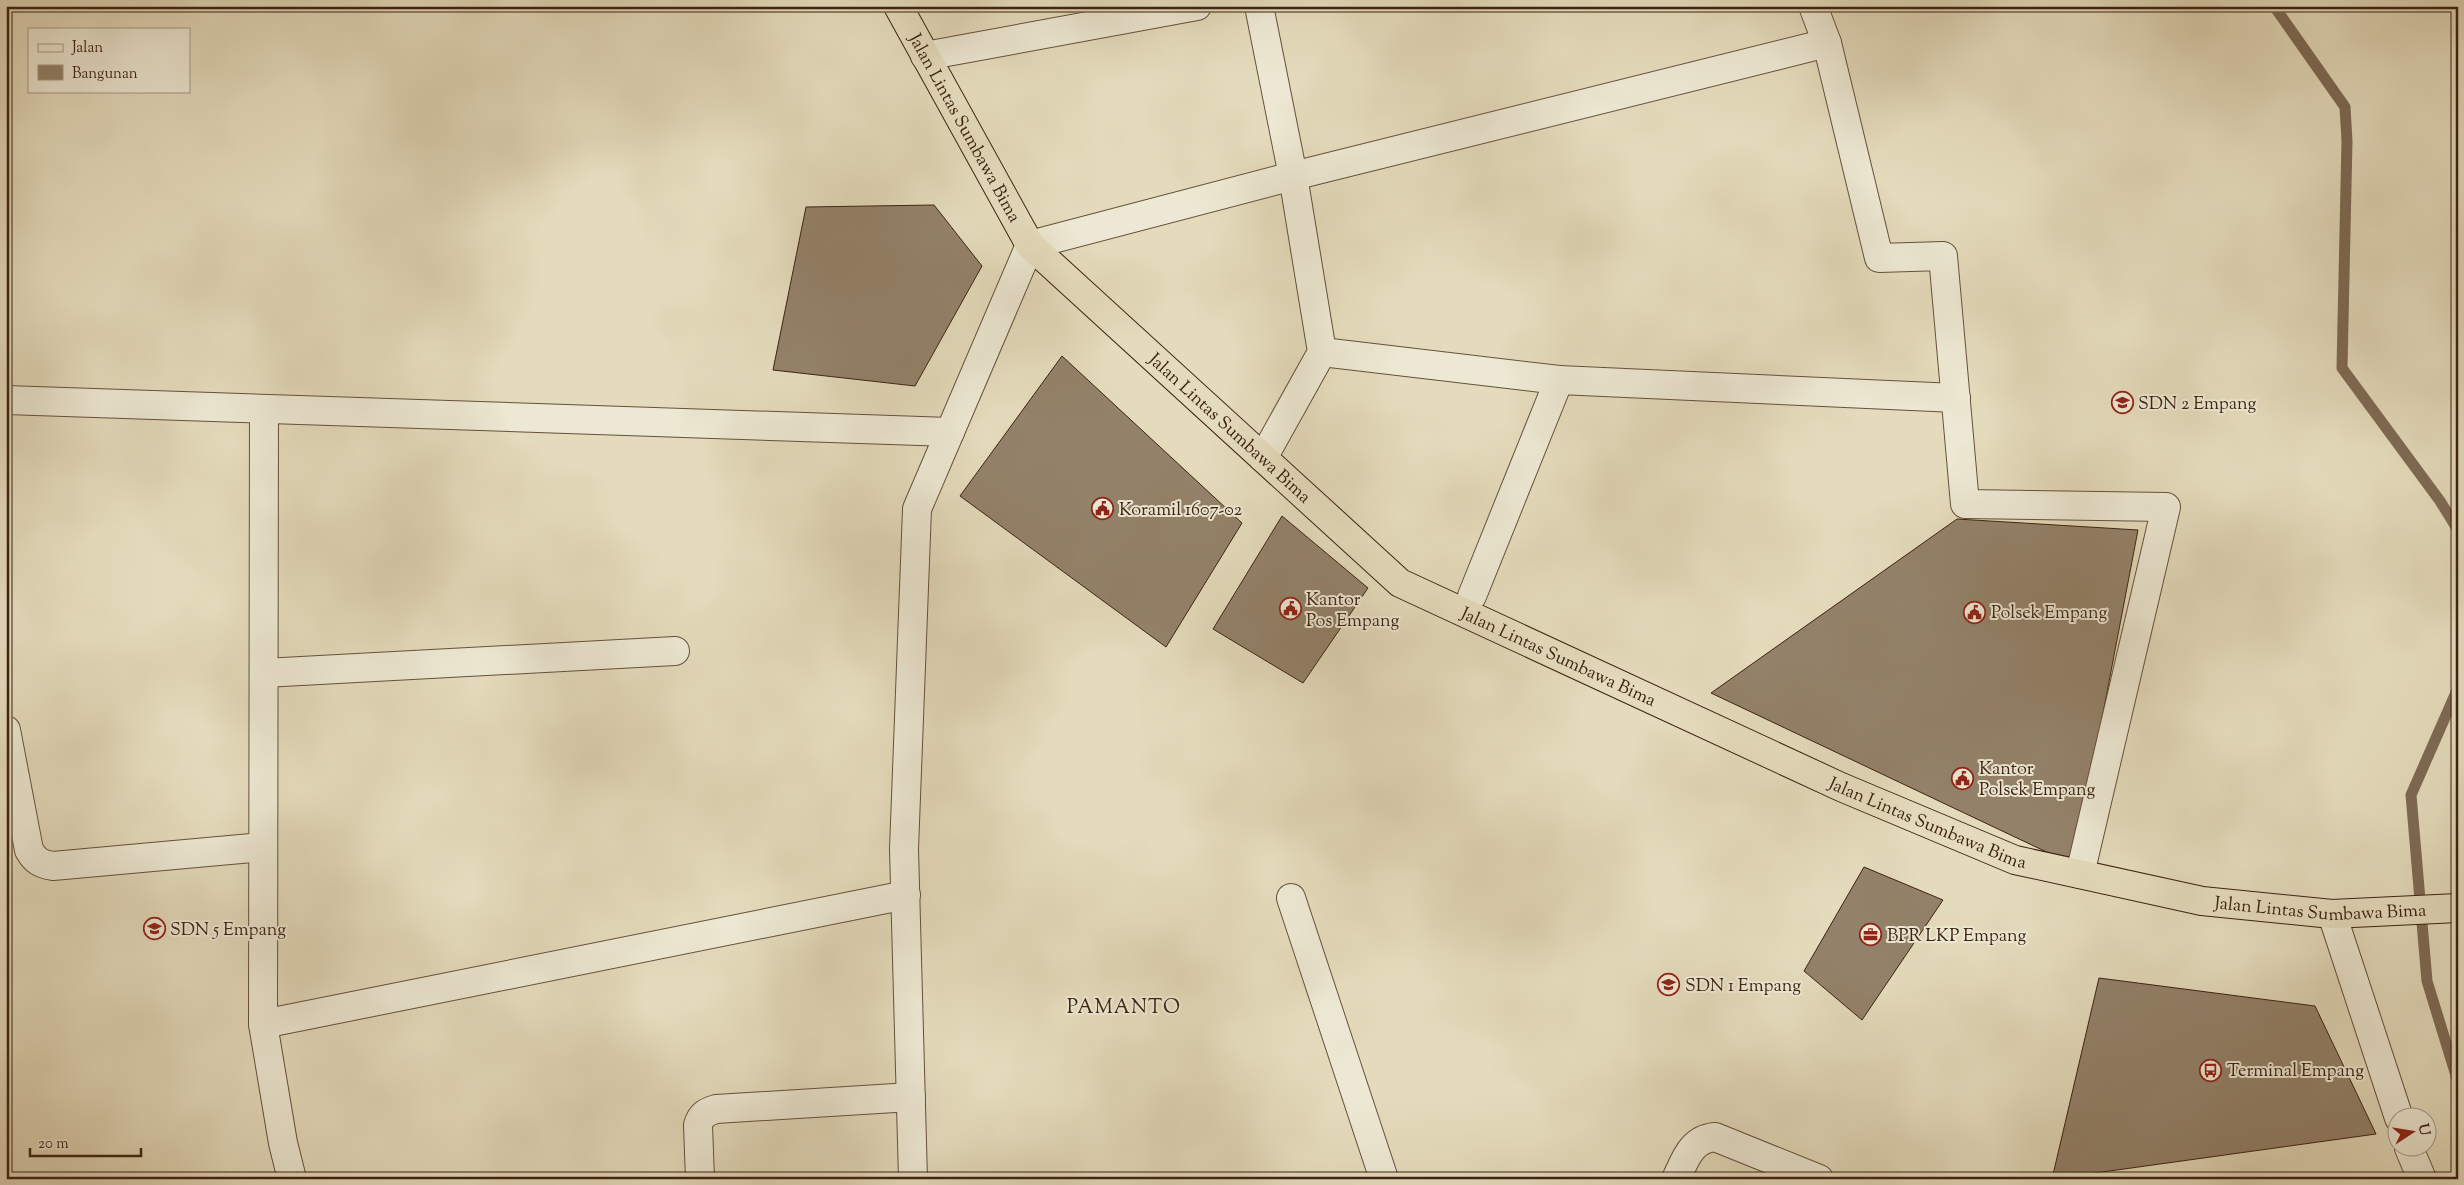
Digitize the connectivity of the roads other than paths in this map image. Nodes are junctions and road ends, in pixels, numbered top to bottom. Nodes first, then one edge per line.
1 (898, 6) edge
2 (1197, 6) edge
3 (1259, 6) edge
4 (1813, 6) edge
5 (1827, 43) junction
6 (926, 56) junction
7 (1293, 176) junction
8 (1030, 245) junction
9 (1322, 352) junction
10 (1559, 380) junction
11 (1956, 398) junction
12 (6, 400) edge
13 (264, 410) junction
14 (950, 432) junction
15 (1263, 458) junction
16 (1472, 596) dead end
17 (675, 651) dead end
18 (264, 673) junction
19 (6, 730) edge
20 (13, 808) edge
21 (263, 847) junction
22 (2080, 874) junction
23 (906, 895) junction
24 (1291, 898) dead end
25 (2457, 905) edge
26 (2332, 914) junction
27 (263, 1024) junction
28 (911, 1097) junction
29 (2396, 1108) edge
30 (2414, 1158) edge
31 (292, 1179) edge
32 (700, 1179) edge
33 (913, 1179) edge
34 (1384, 1179) edge
35 (1676, 1179) edge
36 (1819, 1179) edge
37 (2422, 1179) edge

1 - 6 highway, Jalan Lintas Sumbawa Bima
2 - 6 street
3 - 7 street
4 - 5 street
5 - 7 street
5 - 11 street
6 - 8 highway, Jalan Lintas Sumbawa Bima
7 - 8 street
7 - 9 street
8 - 14 street
8 - 15 highway, Jalan Lintas Sumbawa Bima
9 - 10 street
9 - 15 street
10 - 11 street
10 - 16 street
11 - 22 street
12 - 13 street
13 - 14 street
13 - 18 street
14 - 23 street
15 - 22 highway, Jalan Lintas Sumbawa Bima
17 - 18 street
18 - 21 street
19 - 20 street
20 - 21 street
21 - 27 street
22 - 26 highway, Jalan Lintas Sumbawa Bima
23 - 27 street
23 - 28 street
24 - 34 street
25 - 26 highway, Jalan Lintas Sumbawa Bima
26 - 29 street
27 - 31 street
28 - 32 street
28 - 33 street
30 - 37 street
35 - 36 street

